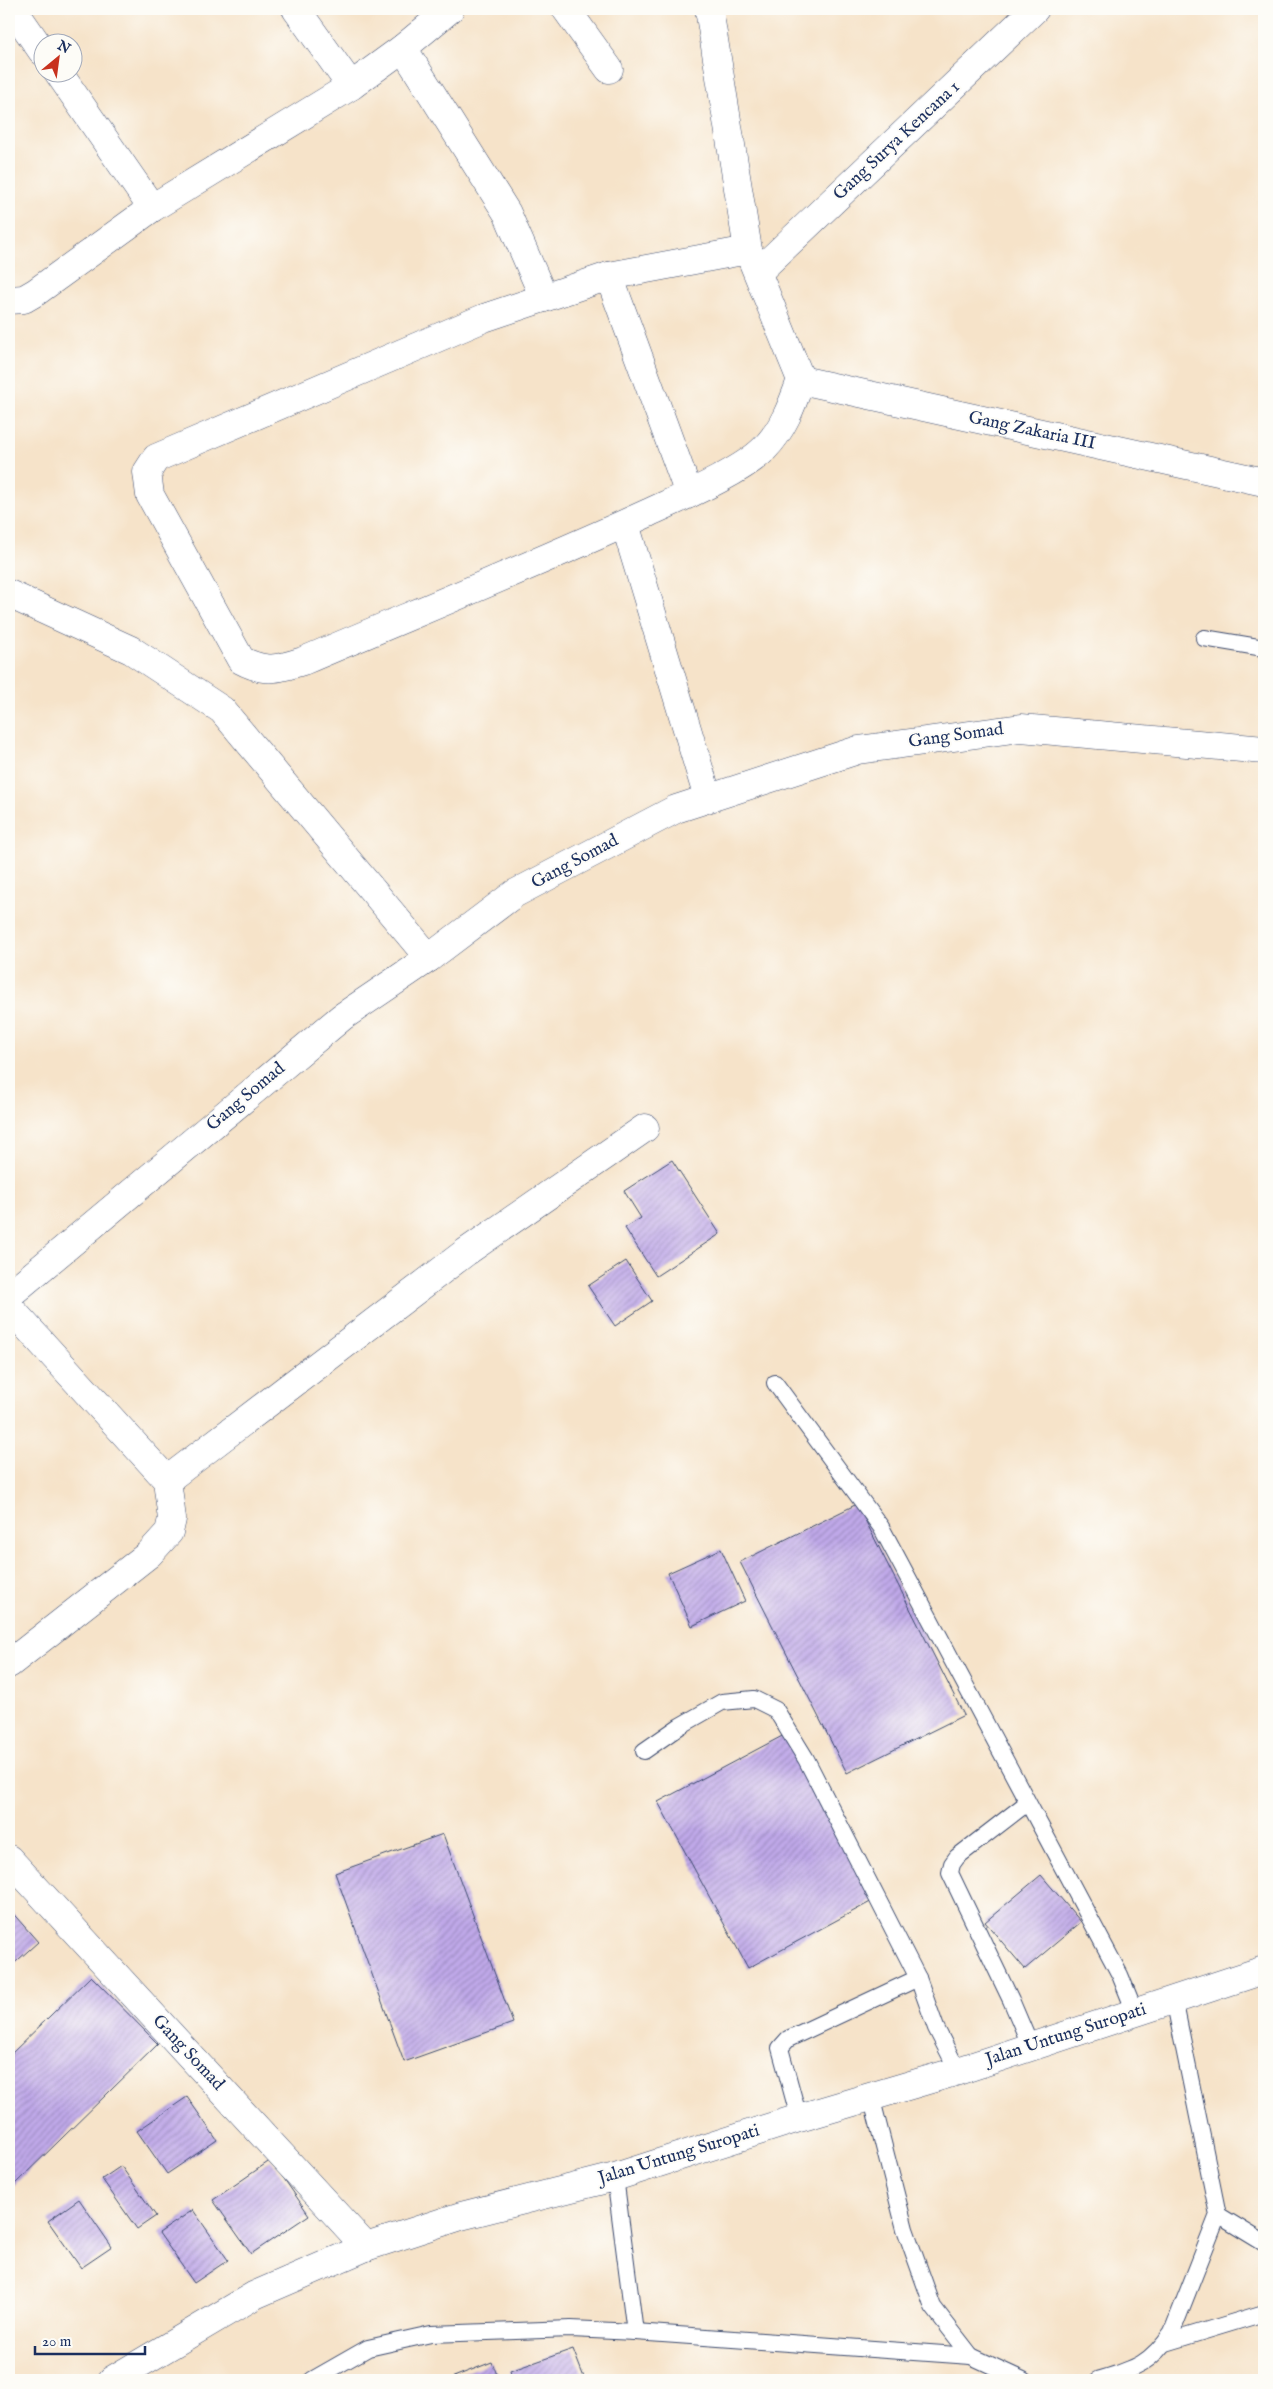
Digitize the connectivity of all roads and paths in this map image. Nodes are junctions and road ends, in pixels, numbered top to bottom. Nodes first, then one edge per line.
1 (13, 9) edge
2 (296, 9) edge
3 (450, 9) edge
4 (566, 9) edge
5 (709, 9) edge
6 (1034, 9) edge
7 (32, 37) edge
8 (403, 48) junction
9 (609, 70) dead end
10 (65, 82) edge
11 (351, 86) junction
12 (152, 208) junction
13 (753, 261) junction
14 (609, 276) junction
15 (544, 298) junction
16 (9, 300) edge
17 (801, 380) junction
18 (1264, 482) edge
19 (689, 494) junction
20 (625, 524) junction
21 (9, 594) edge
22 (1204, 638) dead end
23 (1264, 648) edge
24 (1264, 750) edge
25 (708, 798) junction
26 (429, 958) junction
27 (645, 1128) dead end
28 (9, 1295) edge
29 (9, 1307) edge
30 (775, 1382) dead end
31 (166, 1480) junction
32 (9, 1664) edge
33 (644, 1751) dead end
34 (1027, 1802) junction
35 (9, 1859) edge
36 (1264, 1970) edge
37 (918, 1978) junction
38 (1174, 1999) junction
39 (1135, 2012) junction
40 (1031, 2047) junction
41 (958, 2071) junction
42 (872, 2096) junction
43 (799, 2118) junction
44 (615, 2177) junction
45 (1218, 2216) junction
46 (1264, 2243) edge
47 (366, 2247) junction
48 (1264, 2313) edge
49 (635, 2332) junction
50 (1165, 2342) junction
51 (970, 2356) junction
52 (112, 2380) edge
53 (312, 2380) edge
54 (1023, 2380) edge
55 (1098, 2380) edge

1 - 7 street
2 - 11 street
3 - 8 street
4 - 9 street
5 - 13 street
6 - 13 street, Gang Surya Kencana 1
8 - 11 street
8 - 15 street
10 - 12 street
11 - 12 street
12 - 16 street
13 - 14 street
13 - 17 street
14 - 15 street
14 - 19 street
15 - 20 street
17 - 18 street, Gang Zakaria III
17 - 19 street
19 - 20 street
20 - 25 street
21 - 26 street
22 - 23 lane
24 - 25 street, Gang Somad
25 - 26 street, Gang Somad
26 - 28 street, Gang Somad
27 - 31 street
29 - 31 street
30 - 34 lane
31 - 32 street
33 - 37 lane
34 - 39 lane
34 - 40 lane
35 - 47 street, Gang Somad
36 - 38 street, Jalan Untung Suropati
37 - 41 lane
37 - 43 lane
38 - 39 street, Jalan Untung Suropati
38 - 45 lane
39 - 40 street, Jalan Untung Suropati
40 - 41 street, Jalan Untung Suropati
41 - 42 street, Jalan Untung Suropati
42 - 43 street, Jalan Untung Suropati
42 - 51 lane
43 - 44 street, Jalan Untung Suropati
44 - 47 street, Jalan Untung Suropati
44 - 49 lane
45 - 46 lane
45 - 50 lane
47 - 52 street, Jalan Untung Suropati
48 - 50 lane
49 - 51 lane
49 - 53 lane
50 - 55 lane
51 - 54 lane

